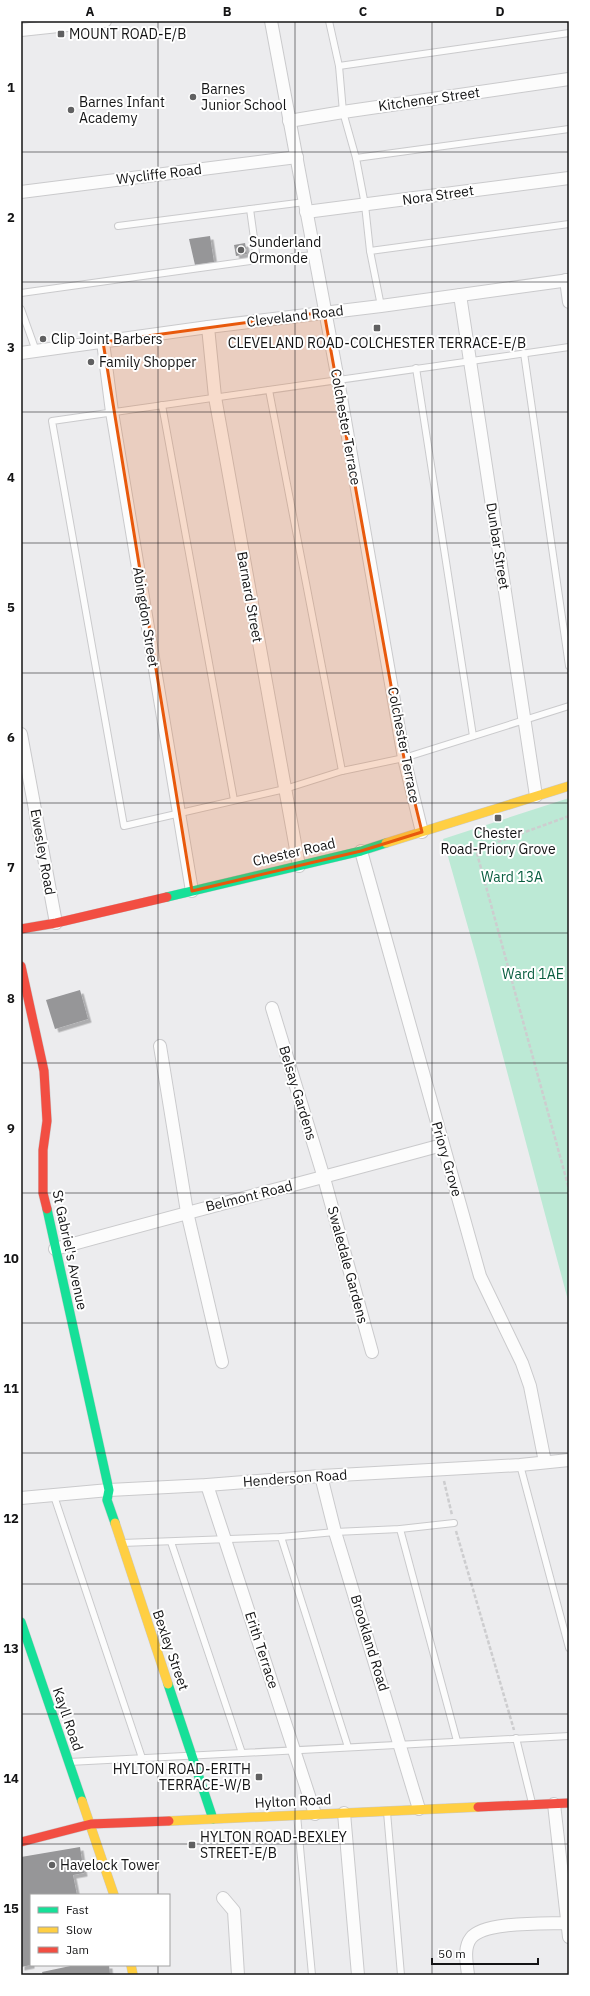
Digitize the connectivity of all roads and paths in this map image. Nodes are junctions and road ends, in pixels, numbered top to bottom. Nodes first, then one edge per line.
1 (104, 21) edge
2 (271, 21) edge
3 (329, 21) edge
4 (21, 30) edge
5 (569, 33) edge
6 (339, 66) junction
7 (569, 80) edge
8 (343, 112) junction
9 (289, 121) junction
10 (569, 129) edge
11 (296, 157) junction
12 (356, 158) junction
13 (569, 178) edge
14 (21, 192) edge
15 (365, 205) junction
16 (306, 207) junction
17 (250, 209) junction
18 (569, 224) edge
19 (118, 226) dead end
20 (370, 251) junction
21 (315, 255) junction
22 (257, 260) junction
23 (567, 280) edge
24 (21, 293) edge
25 (460, 295) junction
26 (569, 302) edge
27 (381, 306) junction
28 (21, 309) edge
29 (324, 312) junction
30 (208, 327) junction
31 (102, 342) junction
32 (569, 347) edge
33 (36, 351) junction
34 (21, 353) edge
35 (524, 353) junction
36 (470, 361) junction
37 (416, 368) junction
38 (338, 380) junction
39 (269, 390) junction
40 (215, 398) junction
41 (162, 405) junction
42 (112, 412) junction
43 (569, 666) edge
44 (569, 706) edge
45 (524, 720) junction
46 (21, 734) edge
47 (473, 736) junction
48 (404, 758) junction
49 (342, 771) junction
50 (569, 786) edge
51 (285, 788) junction
52 (536, 796) junction
53 (234, 800) junction
54 (178, 814) junction
55 (569, 816) edge
56 (422, 832) junction
57 (362, 851) junction
58 (298, 866) junction
59 (192, 891) junction
60 (56, 923) junction
61 (21, 929) edge
62 (21, 966) edge
63 (24, 996) edge
64 (272, 1008) dead end
65 (160, 1046) dead end
66 (442, 1145) junction
67 (324, 1178) junction
68 (569, 1189) edge
69 (187, 1212) junction
70 (55, 1249) junction
71 (372, 1352) dead end
72 (222, 1362) dead end
73 (569, 1460) edge
74 (545, 1462) junction
75 (520, 1465) junction
76 (441, 1469) junction
77 (321, 1476) junction
78 (207, 1485) junction
79 (109, 1490) junction
80 (54, 1496) junction
81 (21, 1498) edge
82 (454, 1523) junction
83 (400, 1530) junction
84 (335, 1532) junction
85 (281, 1538) junction
86 (225, 1540) junction
87 (171, 1542) junction
88 (120, 1543) junction
89 (21, 1622) edge
90 (24, 1643) edge
91 (569, 1648) edge
92 (569, 1736) edge
93 (516, 1738) junction
94 (457, 1741) junction
95 (401, 1744) junction
96 (348, 1747) junction
97 (295, 1750) junction
98 (242, 1753) junction
99 (191, 1756) junction
100 (142, 1758) junction
101 (68, 1762) junction
102 (569, 1803) edge
103 (533, 1804) junction
104 (554, 1804) junction
105 (419, 1809) junction
106 (387, 1811) junction
107 (344, 1812) junction
108 (315, 1814) junction
109 (297, 1815) junction
110 (213, 1819) junction
111 (90, 1824) junction
112 (21, 1842) edge
113 (114, 1894) edge
114 (223, 1898) dead end
115 (568, 1923) junction
116 (569, 1937) edge
117 (238, 1975) edge
118 (312, 1975) edge
119 (358, 1975) edge
120 (402, 1975) edge
121 (468, 1975) edge

1 - 4 street
2 - 9 street, Colchester Terrace
3 - 6 lane
5 - 6 lane
6 - 8 lane
7 - 8 street, Kitchener Street
8 - 9 street, Kitchener Street
8 - 12 lane
9 - 11 street, Colchester Terrace
10 - 12 lane
11 - 14 street, Wycliffe Road
11 - 16 street, Colchester Terrace
12 - 15 lane
13 - 15 street, Nora Street
15 - 16 street, Nora Street
15 - 20 lane
16 - 17 lane
16 - 21 street, Colchester Terrace
17 - 19 lane
17 - 22 lane
18 - 20 lane
20 - 27 lane
21 - 22 lane
21 - 29 street, Colchester Terrace
22 - 24 lane
23 - 25 street, Cleveland Road
23 - 26 street
25 - 27 street, Cleveland Road
25 - 36 street, Dunbar Street
27 - 29 street, Cleveland Road
28 - 33 lane
29 - 30 street, Cleveland Road
29 - 38 street, Colchester Terrace
30 - 31 street, Cleveland Road
30 - 40 street, Barnard Street
31 - 33 street, Cleveland Road
31 - 42 street, Abingdon Street
32 - 35 lane
33 - 34 street, Cleveland Road
35 - 36 lane
35 - 43 lane
36 - 37 lane
36 - 45 street, Dunbar Street
37 - 38 lane
37 - 47 lane
38 - 39 lane
38 - 48 street, Colchester Terrace
39 - 40 lane
39 - 49 lane
40 - 41 lane
40 - 51 street, Barnard Street
41 - 42 lane
41 - 53 lane
42 - 54 street, Abingdon Street
42 - 54 lane
44 - 45 lane
45 - 47 lane
45 - 52 street, Dunbar Street
46 - 60 street, Ewesley Road
47 - 48 lane
48 - 49 lane
48 - 56 street, Colchester Terrace
49 - 51 lane
50 - 52 street, Chester Road
51 - 53 lane
51 - 58 street, Barnard Street
52 - 56 street, Chester Road
53 - 54 lane
54 - 59 street, Abingdon Street
55 - 68 path
56 - 57 street, Chester Road
57 - 58 street, Chester Road
57 - 66 street, Priory Grove
58 - 59 street, Chester Road
59 - 60 street, Chester Road
60 - 61 street, Chester Road
62 - 63 street, St Gabriel's Avenue
63 - 70 street, St Gabriel's Avenue
64 - 67 street, Belsay Gardens
65 - 69 street
66 - 67 street, Belmont Road
66 - 74 street, Priory Grove
67 - 69 street, Belmont Road
67 - 71 street, Swaledale Gardens
69 - 70 street, Belmont Road
69 - 72 street
70 - 79 street, St Gabriel's Avenue
73 - 74 street, Henderson Road
74 - 75 street, Henderson Road
75 - 76 street, Henderson Road
75 - 91 lane
76 - 77 street, Henderson Road
76 - 82 path
77 - 78 street, Henderson Road
77 - 84 street, Brookland Road
78 - 79 street, Henderson Road
78 - 86 street, Erith Terrace
79 - 80 street, Henderson Road
79 - 88 street, Bexley Street
80 - 81 street, Henderson Road
80 - 100 lane
82 - 83 lane
82 - 93 path
83 - 84 lane
83 - 94 lane
84 - 85 lane
84 - 95 street, Brookland Road
85 - 86 lane
85 - 96 lane
86 - 87 lane
86 - 97 street, Erith Terrace
87 - 88 lane
87 - 98 lane
88 - 99 street, Bexley Street
89 - 90 street, Kayll Road
90 - 101 street, Kayll Road
92 - 93 lane
93 - 94 lane
93 - 103 lane
94 - 95 lane
95 - 96 lane
95 - 105 street, Brookland Road
96 - 97 lane
97 - 98 lane
97 - 108 street, Erith Terrace
98 - 99 lane
99 - 100 lane
99 - 110 street, Bexley Street
100 - 101 lane
101 - 111 street, Kayll Road
102 - 104 street, Hylton Road
103 - 104 street, Hylton Road
103 - 105 street, Hylton Road
104 - 115 street
105 - 106 street, Hylton Road
106 - 107 street, Hylton Road
106 - 120 lane
107 - 108 street, Hylton Road
107 - 119 street
108 - 109 street, Hylton Road
109 - 110 street, Hylton Road
109 - 118 lane
110 - 111 street, Hylton Road
111 - 112 street, Hylton Road
111 - 113 street, Kayll Road
114 - 117 street
115 - 116 street
115 - 121 street

